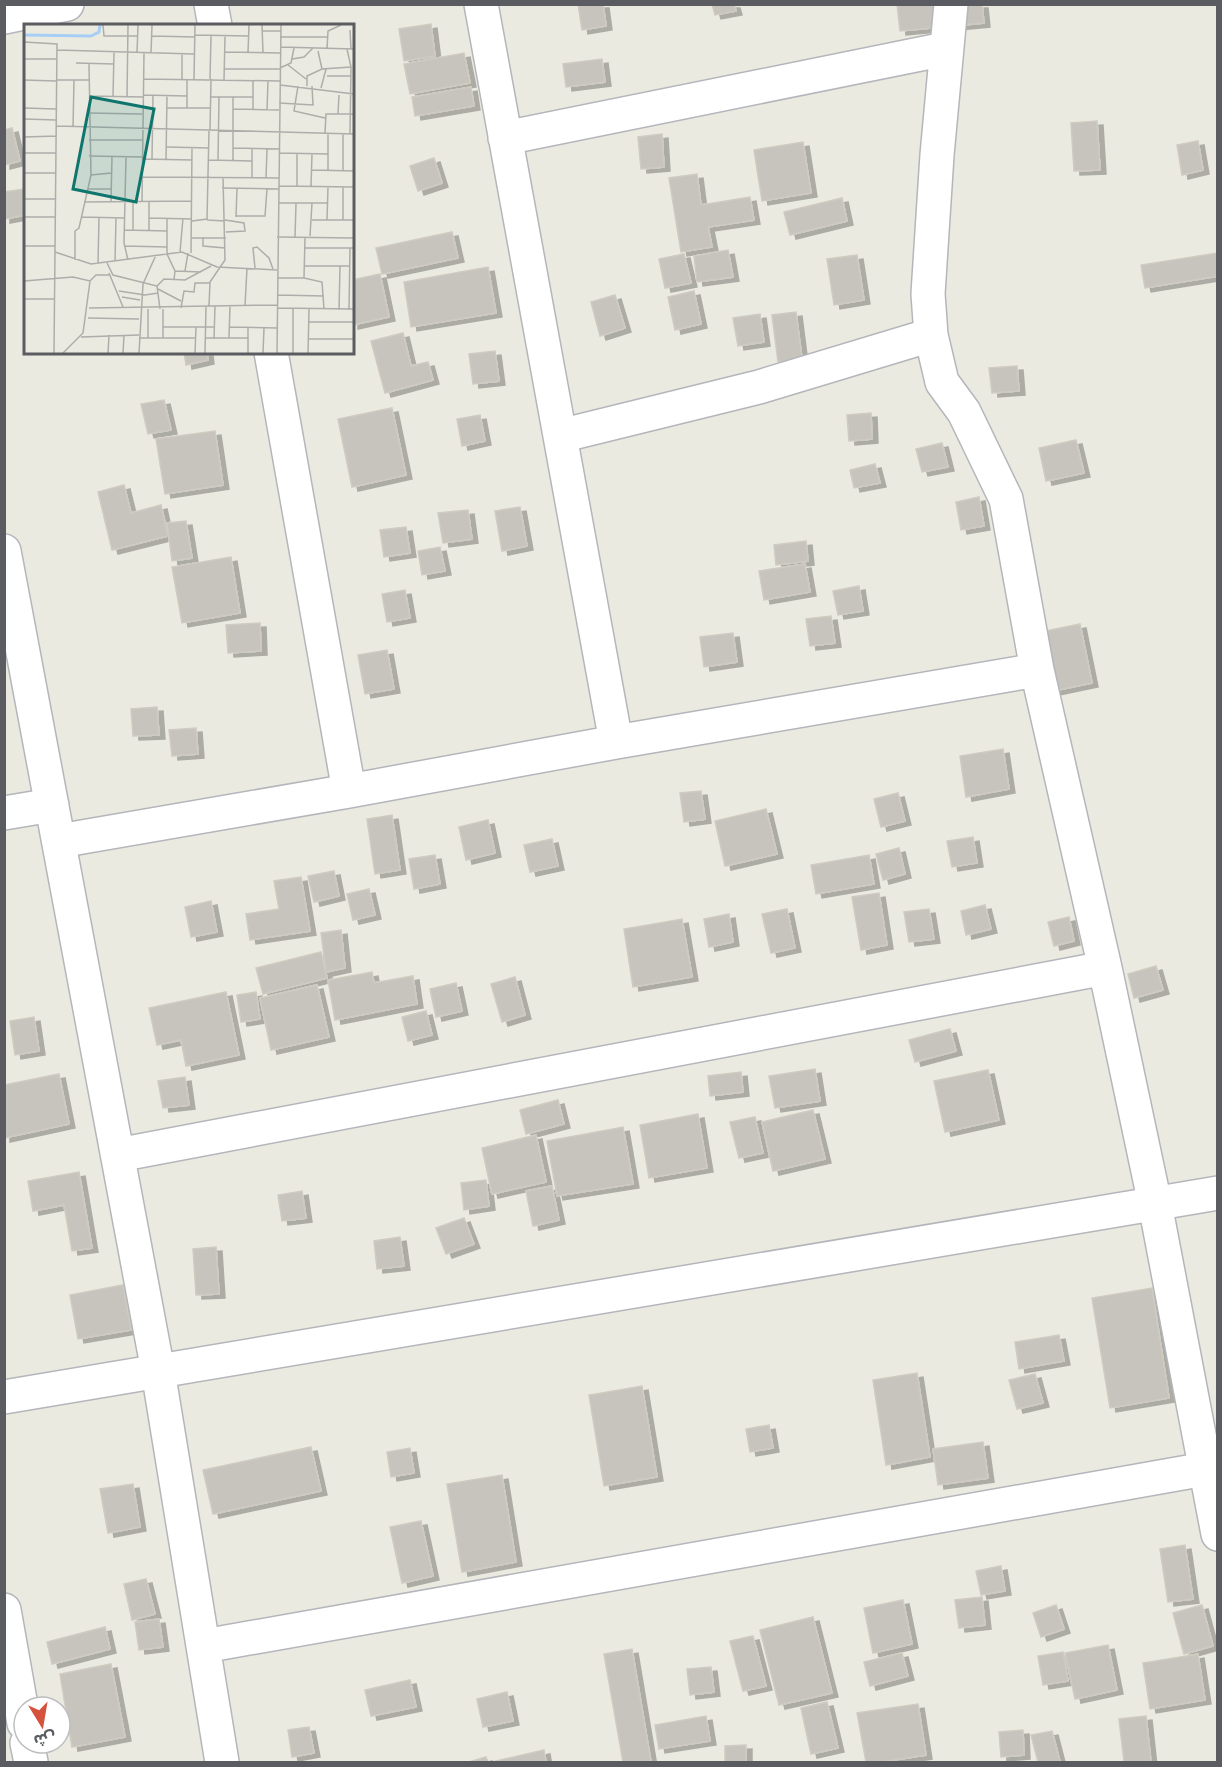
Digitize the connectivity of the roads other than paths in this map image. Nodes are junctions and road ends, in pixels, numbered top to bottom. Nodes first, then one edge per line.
1 (211, 4) edge
2 (481, 4) edge
3 (951, 4) edge
4 (61, 5) edge
5 (4, 18) edge
6 (215, 24) edge
7 (945, 49) junction
8 (505, 138) junction
9 (931, 336) junction
10 (272, 354) edge
11 (560, 436) junction
12 (4, 551) edge
13 (1038, 670) junction
14 (616, 742) junction
15 (349, 791) junction
16 (52, 805) junction
17 (4, 813) edge
18 (58, 841) junction
19 (1105, 968) junction
20 (118, 1155) junction
21 (1218, 1193) edge
22 (1155, 1204) junction
23 (158, 1371) junction
24 (4, 1397) edge
25 (1205, 1469) junction
26 (1218, 1534) edge
27 (4, 1610) edge
28 (204, 1646) junction
29 (19, 1695) edge
30 (222, 1762) edge

1 - 6 street
2 - 8 street
3 - 7 street
4 - 5 street
7 - 8 street
7 - 9 street
8 - 11 street
9 - 11 street
9 - 13 street
10 - 15 street
11 - 14 street
12 - 16 street
13 - 14 street
13 - 19 street
14 - 15 street
15 - 18 street
16 - 17 street
16 - 18 street
18 - 20 street
19 - 20 street
19 - 22 street
20 - 23 street
21 - 22 street
22 - 23 street
22 - 25 street
23 - 24 street
23 - 28 street
25 - 26 street
25 - 28 street
27 - 29 street
28 - 30 street

